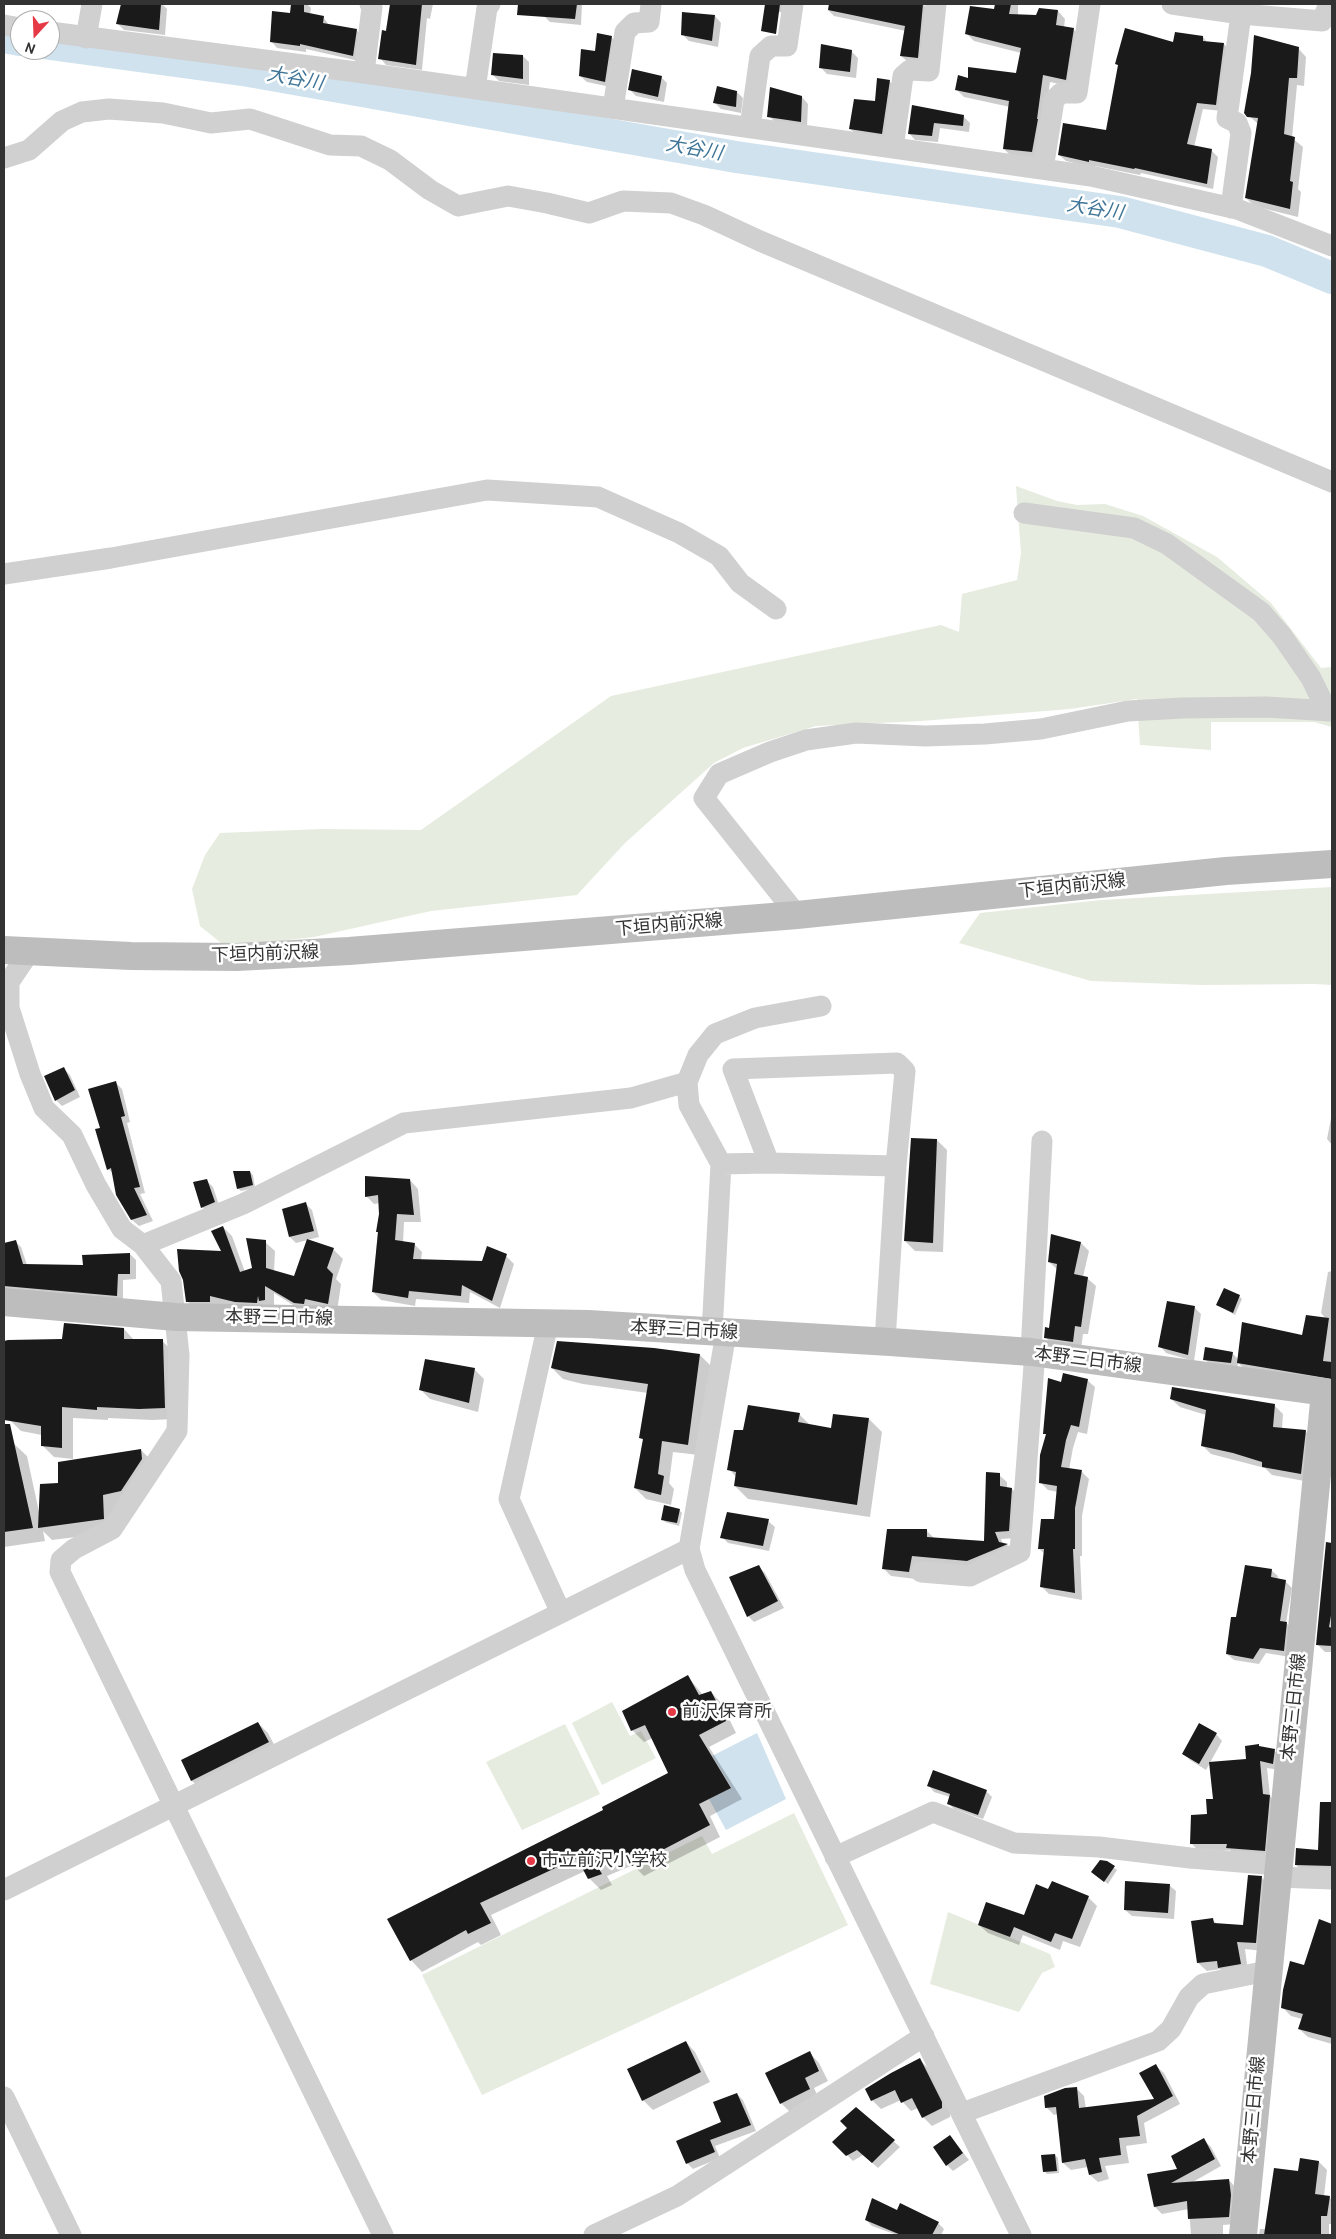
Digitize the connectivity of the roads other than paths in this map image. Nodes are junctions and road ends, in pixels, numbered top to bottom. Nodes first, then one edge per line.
1 (92, 4) edge
2 (370, 4) edge
3 (490, 4) edge
4 (651, 4) edge
5 (793, 4) edge
6 (936, 4) edge
7 (1090, 4) edge
8 (1172, 4) edge
9 (1293, 11) edge
10 (1241, 14) junction
11 (1328, 17) edge
12 (60, 34) edge
13 (86, 38) junction
14 (364, 73) junction
15 (475, 90) junction
16 (613, 108) junction
17 (750, 127) junction
18 (893, 148) junction
19 (4, 158) edge
20 (1043, 169) junction
21 (1231, 208) junction
22 (1332, 246) edge
23 (1332, 482) edge
24 (1024, 513) dead end
25 (4, 574) edge
26 (776, 610) dead end
27 (1330, 711) edge
28 (1332, 864) edge
29 (797, 915) junction
30 (17, 951) edge
31 (821, 1006) dead end
32 (688, 1082) junction
33 (1042, 1141) dead end
34 (769, 1163) junction
35 (721, 1164) junction
36 (896, 1166) junction
37 (143, 1246) junction
38 (4, 1302) edge
39 (176, 1317) junction
40 (548, 1324) junction
41 (719, 1332) junction
42 (885, 1341) junction
43 (1031, 1352) junction
44 (1328, 1393) edge
45 (689, 1549) junction
46 (921, 1572) dead end
47 (561, 1613) junction
48 (173, 1806) junction
49 (835, 1857) junction
50 (1278, 1871) junction
51 (1332, 1879) edge
52 (4, 1890) edge
53 (1268, 1971) junction
54 (924, 2036) junction
55 (4, 2097) edge
56 (962, 2113) junction
57 (71, 2235) edge
58 (383, 2235) edge
59 (594, 2235) edge
60 (1021, 2235) edge
61 (1242, 2235) edge

1 - 13 street
2 - 14 street
3 - 15 street
4 - 16 street
5 - 17 street
6 - 18 street
7 - 20 street
8 - 10 street
9 - 10 street
9 - 11 street
10 - 21 street
12 - 13 street
13 - 14 street
14 - 15 street
15 - 16 street
16 - 17 street
17 - 18 street
18 - 20 street
19 - 23 street
20 - 21 street
21 - 22 street
24 - 27 street
25 - 26 street
27 - 29 street
28 - 29 main road, 下垣内前沢線
29 - 30 main road, 下垣内前沢線
30 - 37 street
31 - 32 street
32 - 35 street
32 - 37 street
33 - 43 street
34 - 35 street
34 - 36 street
34 - 36 street
35 - 41 street
36 - 42 street
37 - 39 street
38 - 39 main road, 本野三日市線
39 - 40 main road, 本野三日市線
39 - 48 street
40 - 41 main road, 本野三日市線
40 - 47 street
41 - 42 main road, 本野三日市線
41 - 45 street
42 - 43 main road, 本野三日市線
43 - 44 main road, 本野三日市線
43 - 46 street
44 - 50 main road, 本野三日市線
45 - 47 street
45 - 49 street
47 - 48 street
48 - 52 street
48 - 58 street
49 - 50 street
49 - 54 street
50 - 51 street
50 - 53 main road, 本野三日市線
53 - 56 street
53 - 61 main road, 本野三日市線
54 - 56 street
54 - 59 street
55 - 57 street
56 - 60 street

